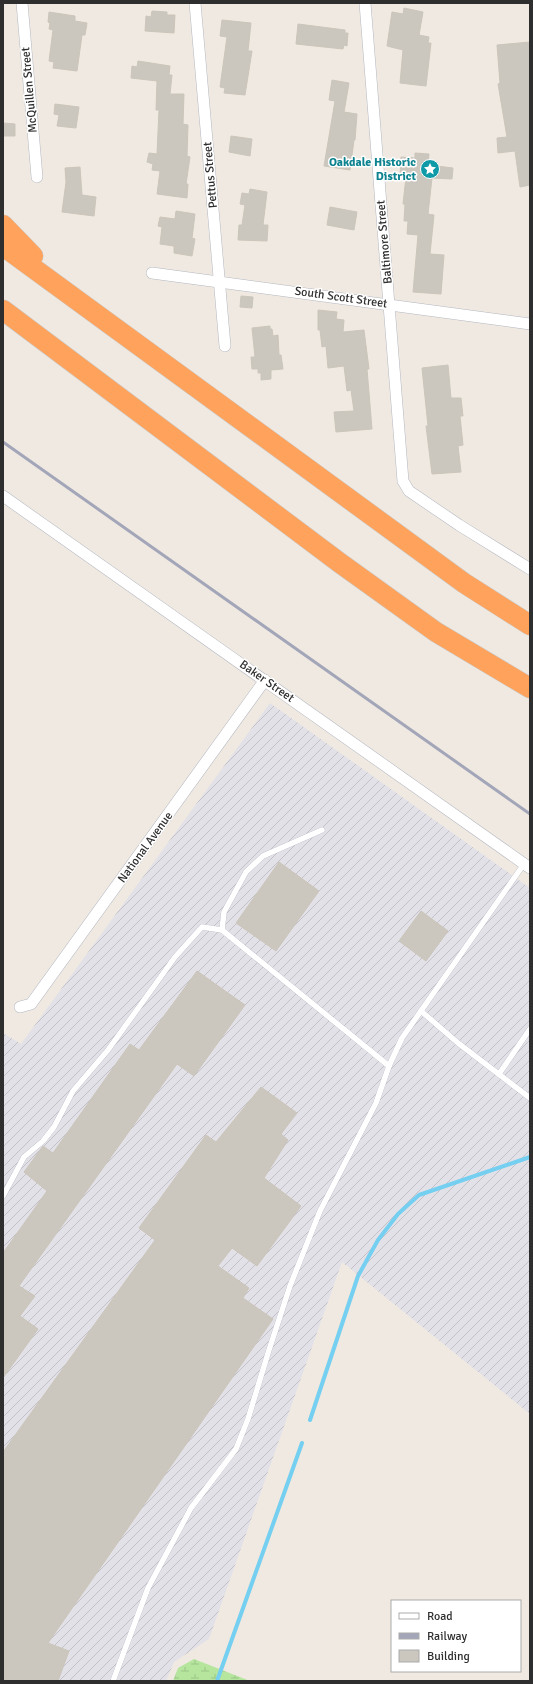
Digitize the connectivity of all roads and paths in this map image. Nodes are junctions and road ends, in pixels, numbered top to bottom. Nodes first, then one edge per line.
1 (22, 3) edge
2 (195, 3) edge
3 (365, 3) edge
4 (37, 177) dead end
5 (3, 226) edge
6 (3, 246) edge
7 (152, 273) dead end
8 (218, 281) junction
9 (74, 299) junction
10 (390, 304) junction
11 (3, 310) edge
12 (3, 324) edge
13 (530, 324) edge
14 (42, 339) junction
15 (225, 346) dead end
16 (3, 496) edge
17 (530, 569) edge
18 (530, 625) edge
19 (266, 680) junction
20 (530, 688) edge
21 (322, 830) dead end
22 (527, 866) edge
23 (222, 930) junction
24 (20, 1007) dead end
25 (421, 1011) junction
26 (530, 1029) edge
27 (389, 1066) junction
28 (499, 1074) junction
29 (530, 1098) edge
30 (3, 1196) edge
31 (112, 1681) edge

1 - 4 street, McQuillen Street
2 - 8 street, Pettus Street
3 - 10 street, Baltimore Street
5 - 9 highway
6 - 9 highway
7 - 8 street, South Scott Street
8 - 10 street, South Scott Street
8 - 15 street, Pettus Street
9 - 18 highway
10 - 13 street, South Scott Street
10 - 17 street, Baltimore Street
11 - 14 highway
12 - 14 highway
14 - 20 highway
16 - 19 street, Baker Street
19 - 22 street, Baker Street
19 - 24 street, National Avenue
21 - 23 lane
22 - 25 lane
23 - 27 lane
23 - 30 lane
25 - 27 lane
25 - 28 lane
26 - 28 lane
27 - 31 lane
28 - 29 lane

